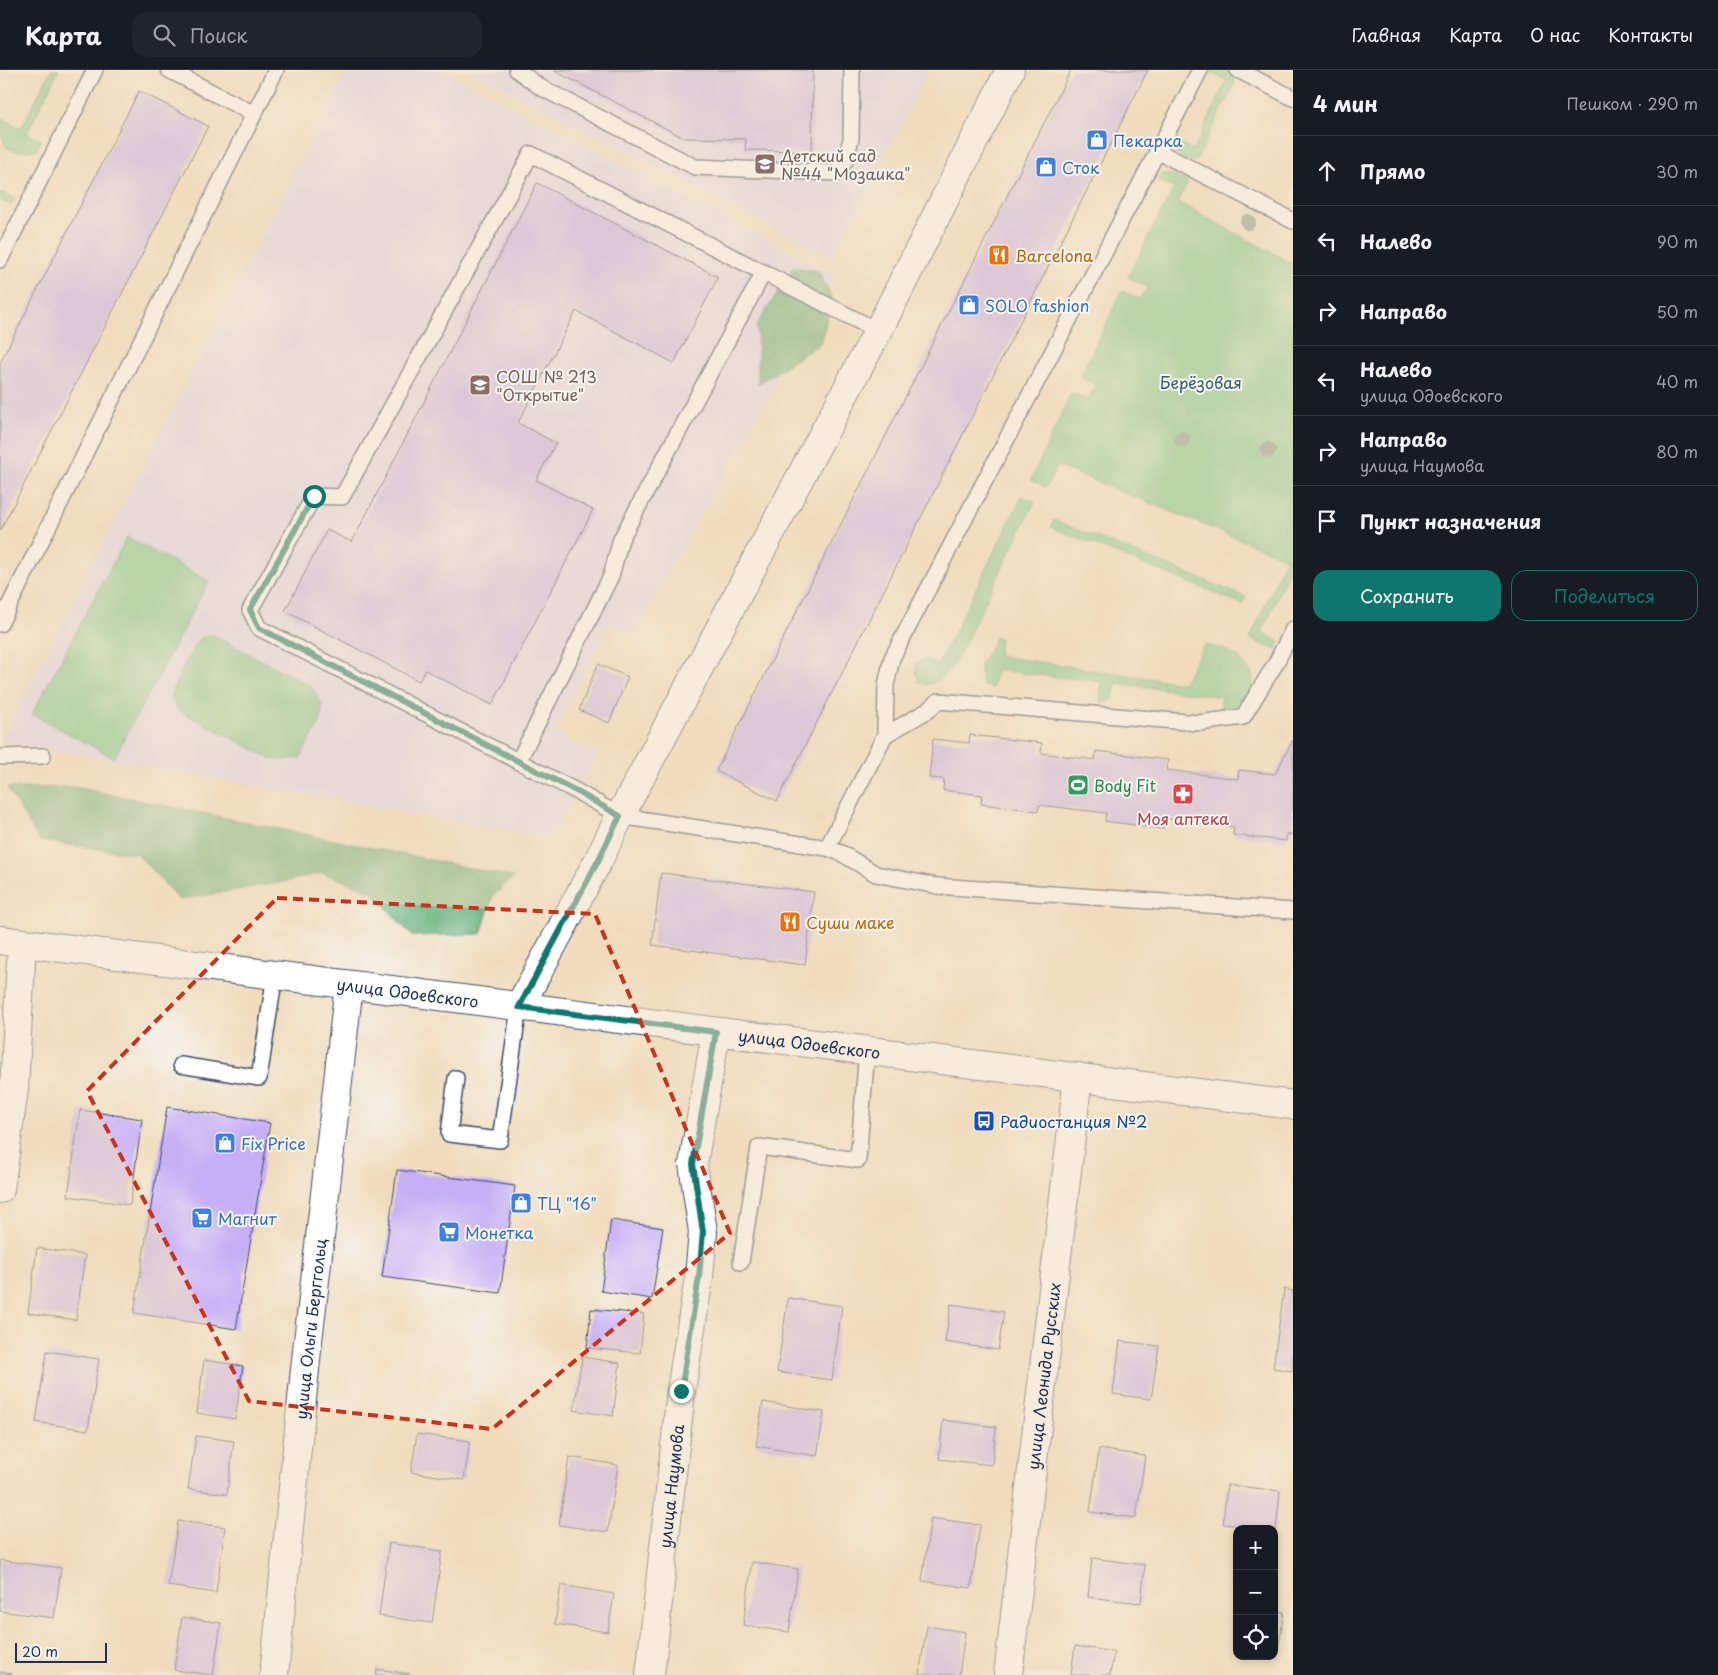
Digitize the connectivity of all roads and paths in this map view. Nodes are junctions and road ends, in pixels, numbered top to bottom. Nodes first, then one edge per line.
1 (94, 70) edge
2 (169, 70) edge
3 (276, 70) edge
4 (516, 70) edge
5 (852, 70) edge
6 (1010, 70) edge
7 (1200, 70) edge
8 (1238, 70) edge
9 (1293, 98) edge
10 (254, 114) junction
11 (1157, 151) junction
12 (1293, 221) edge
13 (0, 260) edge
14 (764, 272) junction
15 (878, 330) junction
16 (0, 624) edge
17 (1293, 629) edge
18 (885, 736) junction
19 (43, 756) dead end
20 (0, 757) edge
21 (518, 762) junction
22 (620, 816) junction
23 (827, 848) junction
24 (1293, 911) edge
25 (11, 942) edge
26 (276, 975) junction
27 (349, 985) junction
28 (519, 1007) junction
29 (716, 1032) junction
30 (867, 1050) junction
31 (181, 1065) dead end
32 (456, 1078) dead end
33 (1078, 1078) junction
34 (1293, 1105) edge
35 (0, 1189) edge
36 (741, 1262) dead end
37 (274, 1675) edge
38 (650, 1675) edge
39 (1008, 1675) edge

1 - 13 lane
2 - 10 lane
3 - 10 lane
4 - 5 lane
6 - 15 street
7 - 11 lane
8 - 9 lane
10 - 16 lane
11 - 12 lane
11 - 18 lane
14 - 15 lane
14 - 21 lane
14 - 21 lane
15 - 22 street
17 - 18 lane
18 - 23 lane
19 - 20 lane
21 - 22 lane
22 - 23 lane
22 - 28 street
23 - 24 lane
25 - 26 street, улица Одоевского
25 - 35 street
26 - 27 street, улица Одоевского
26 - 31 lane
27 - 28 street, улица Одоевского
27 - 37 street, улица Ольги Берггольц
28 - 29 street, улица Одоевского
28 - 32 lane
29 - 30 street, улица Одоевского
29 - 38 street, улица Наумова
30 - 33 street, улица Одоевского
30 - 36 lane
33 - 34 street, улица Одоевского
33 - 39 street, улица Леонида Русских

